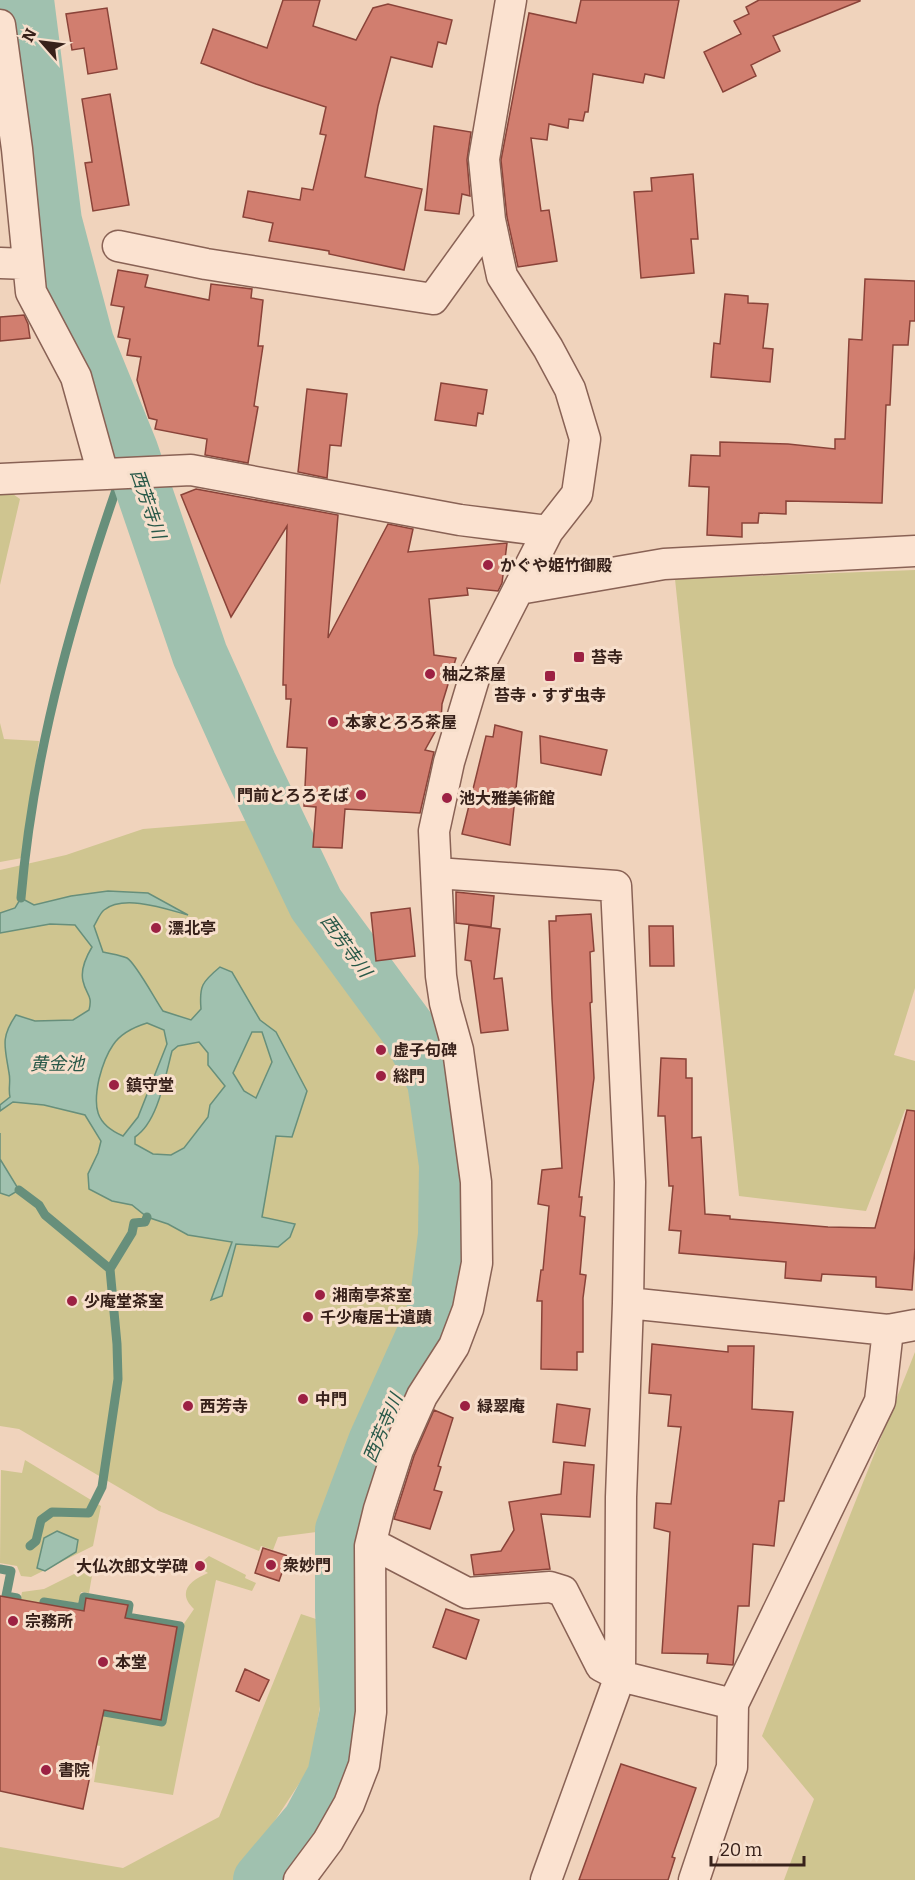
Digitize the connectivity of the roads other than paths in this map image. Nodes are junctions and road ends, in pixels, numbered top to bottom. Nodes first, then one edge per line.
1 (511, 0) edge
2 (0, 26) edge
3 (490, 220) junction
4 (118, 246) dead end
5 (14, 263) edge
6 (103, 474) junction
7 (0, 478) edge
8 (549, 531) junction
9 (915, 551) edge
10 (519, 589) junction
11 (437, 873) junction
12 (628, 1303) junction
13 (902, 1328) edge
14 (371, 1543) junction
15 (620, 1676) junction
16 (733, 1704) junction
17 (299, 1880) edge
18 (546, 1880) edge
19 (694, 1880) edge

1 - 3 street
2 - 5 street
3 - 4 street
3 - 8 street
5 - 6 street
6 - 7 street
6 - 8 street
8 - 10 street
9 - 10 street
10 - 11 street
11 - 12 street
11 - 14 street
12 - 13 street
12 - 15 street
13 - 16 street
14 - 15 street
14 - 17 street
15 - 16 street
15 - 18 street
16 - 19 street

